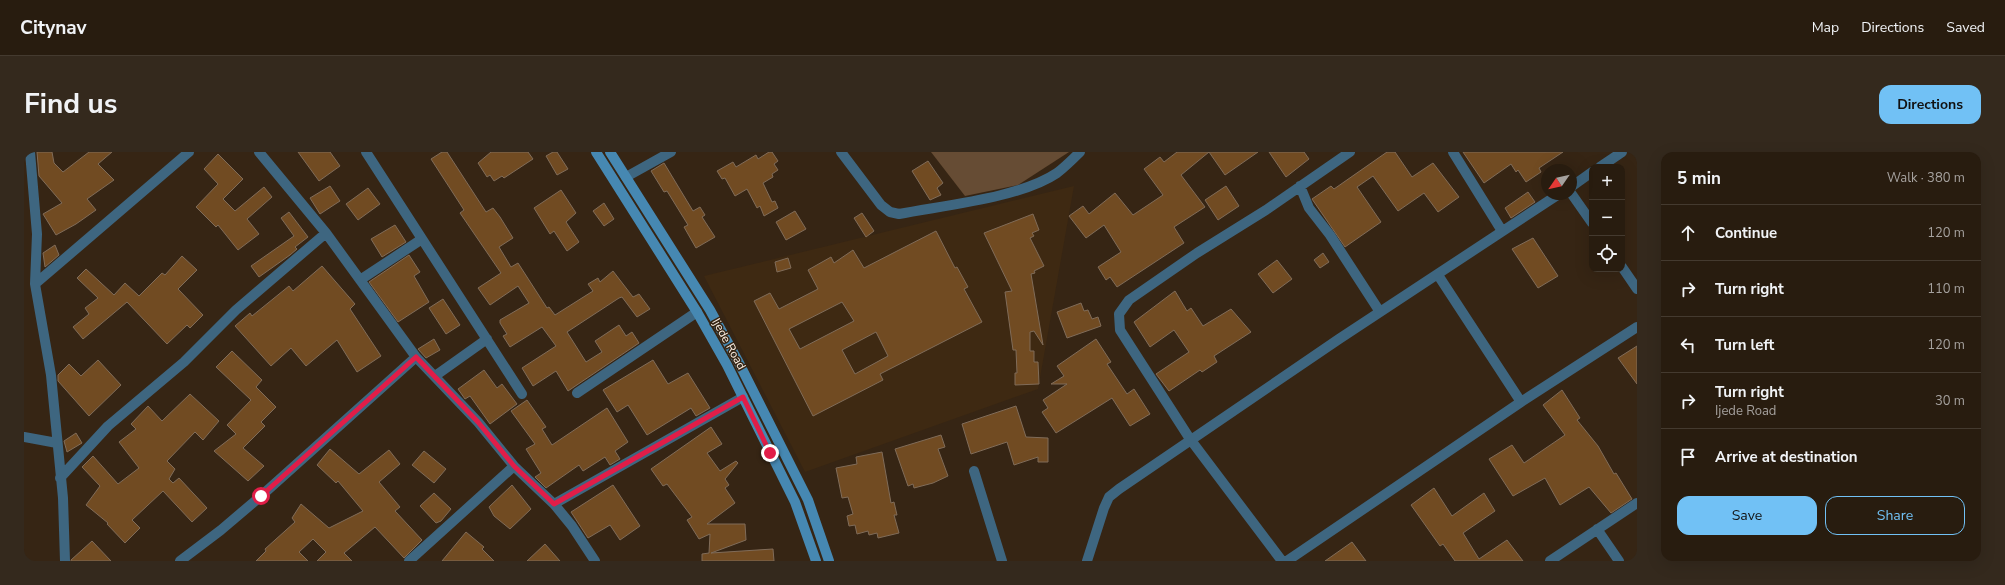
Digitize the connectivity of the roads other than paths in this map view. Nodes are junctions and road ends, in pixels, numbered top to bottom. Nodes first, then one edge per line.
1 (30, 152) edge
2 (189, 152) edge
3 (259, 152) edge
4 (366, 152) edge
5 (596, 152) edge
6 (610, 152) edge
7 (672, 152) edge
8 (841, 152) edge
9 (1080, 152) edge
10 (1350, 152) edge
11 (1453, 152) edge
12 (1622, 152) edge
13 (1604, 164) edge
14 (1589, 174) edge
15 (626, 177) junction
16 (1577, 182) edge
17 (1300, 186) junction
18 (1551, 200) edge
19 (1576, 200) edge
20 (1589, 219) edge
21 (1502, 231) junction
22 (326, 232) junction
23 (664, 235) junction
24 (422, 239) junction
25 (653, 242) junction
26 (1625, 271) edge
27 (1438, 275) junction
28 (360, 280) junction
29 (35, 284) junction
30 (1637, 288) edge
31 (697, 312) junction
32 (1380, 312) junction
33 (1637, 327) edge
34 (487, 339) junction
35 (416, 357) junction
36 (435, 376) junction
37 (577, 393) dead end
38 (522, 394) dead end
39 (743, 397) junction
40 (1521, 402) junction
41 (24, 437) edge
42 (1190, 439) junction
43 (57, 443) junction
44 (514, 466) junction
45 (974, 471) dead end
46 (60, 478) junction
47 (1637, 503) edge
48 (554, 504) junction
49 (1597, 529) junction
50 (65, 561) edge
51 (180, 561) edge
52 (409, 561) edge
53 (595, 561) edge
54 (816, 561) edge
55 (829, 561) edge
56 (1002, 561) edge
57 (1087, 561) edge
58 (1282, 561) edge
59 (1287, 561) edge
60 (1550, 561) edge
61 (1619, 561) edge

1 - 29 street
2 - 29 street
3 - 22 street
4 - 24 street
5 - 25 main road, Ijede Road
6 - 15 main road, Ijede Road
7 - 15 street
8 - 9 street
10 - 17 street
11 - 21 street
12 - 13 street
14 - 16 street
15 - 23 main road, Ijede Road
17 - 32 street
17 - 42 street
18 - 21 street
19 - 20 street
21 - 27 street
22 - 28 street
22 - 46 street
23 - 25 main road
23 - 55 main road, Ijede Road
24 - 28 street
24 - 34 street
25 - 31 main road, Ijede Road
26 - 30 street
27 - 32 street
27 - 40 street
28 - 35 street
29 - 43 street
31 - 37 street
31 - 39 main road, Ijede Road
32 - 42 street
33 - 40 street
34 - 36 street
34 - 38 street
35 - 36 street
35 - 51 street
36 - 44 street
39 - 48 street
39 - 54 main road, Ijede Road
40 - 59 street
41 - 43 street
42 - 57 street
42 - 58 street
43 - 46 street
44 - 48 street
44 - 52 street
45 - 56 street
46 - 50 street
47 - 49 street
48 - 53 street
49 - 60 street
49 - 61 street

